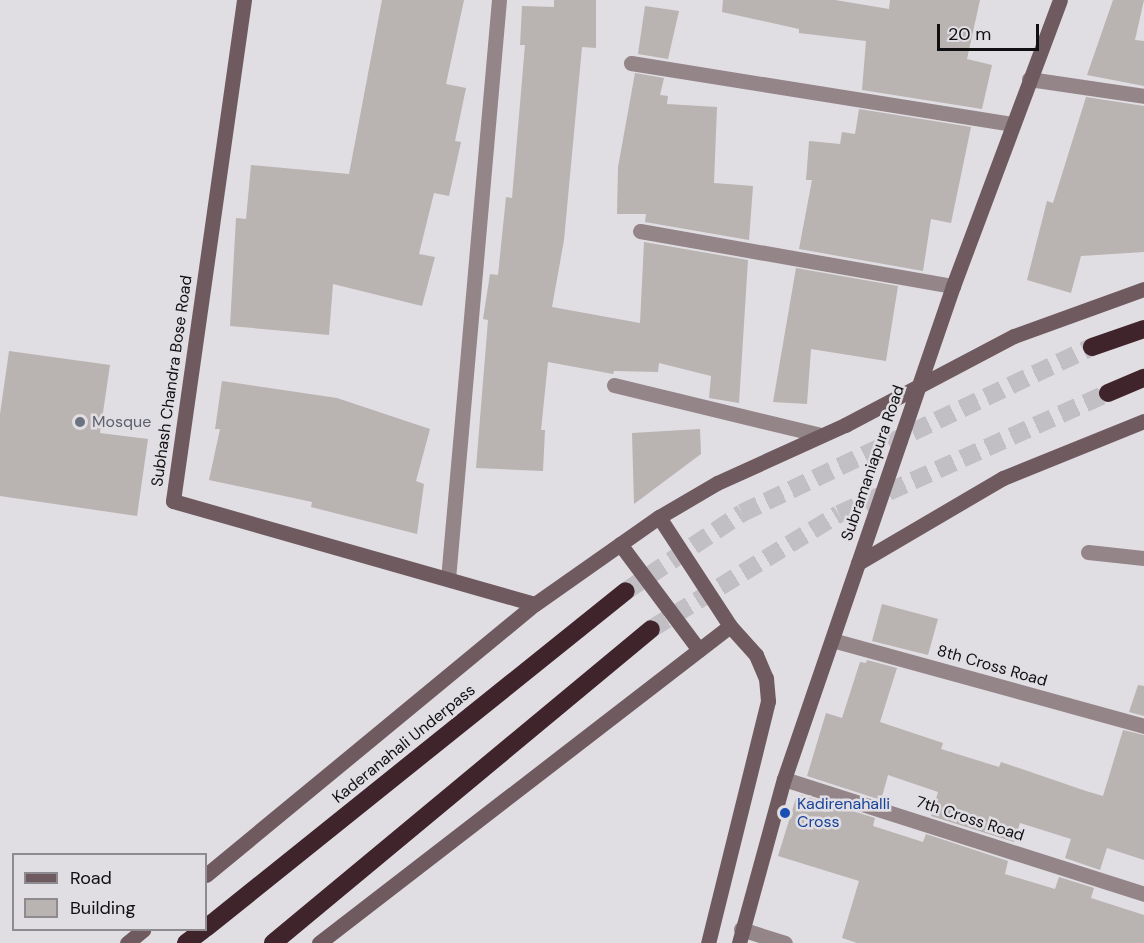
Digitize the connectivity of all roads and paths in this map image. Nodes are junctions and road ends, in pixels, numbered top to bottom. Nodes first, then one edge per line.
1 (244, 0) edge
2 (499, 0) edge
3 (1060, 0) edge
4 (631, 63) dead end
5 (1029, 79) junction
6 (1144, 96) edge
7 (1012, 124) junction
8 (640, 231) dead end
9 (953, 286) junction
10 (1144, 289) edge
11 (1144, 329) edge
12 (1092, 348) tunnel mouth
13 (1144, 378) edge
14 (614, 385) dead end
15 (918, 387) junction
16 (1108, 393) tunnel mouth
17 (1144, 421) edge
18 (821, 435) junction
19 (659, 517) junction
20 (621, 544) junction
21 (1088, 552) dead end
22 (1144, 558) edge
23 (858, 563) junction
24 (448, 579) junction
25 (626, 591) tunnel mouth
26 (535, 604) junction
27 (730, 626) junction
28 (651, 629) tunnel mouth
29 (832, 640) junction
30 (699, 650) junction
31 (1144, 726) edge
32 (784, 779) junction
33 (207, 874) edge
34 (1144, 894) edge
35 (207, 927) edge
36 (142, 931) edge
37 (201, 931) edge
38 (740, 936) edge
39 (127, 943) edge
40 (186, 943) edge
41 (273, 943) edge
42 (319, 943) edge
43 (708, 943) edge
44 (784, 943) edge

1 - 24 street, Subhash Chandra Bose Road
2 - 24 street
3 - 5 street, Subramaniapura Road
4 - 7 street
5 - 6 street
5 - 7 street, Subramaniapura Road
7 - 9 street, Subramaniapura Road
8 - 9 street
9 - 15 street, Subramaniapura Road
10 - 15 street
11 - 12 highway
13 - 16 highway
14 - 18 street
15 - 18 street
15 - 23 street, Subramaniapura Road
17 - 23 street
18 - 19 street
19 - 20 street
19 - 27 street
20 - 26 street
20 - 30 street
21 - 22 street
23 - 29 street, Subramaniapura Road
24 - 26 street, Subhash Chandra Bose Road
25 - 35 highway, Kaderanahali Underpass
26 - 33 street
27 - 30 street
27 - 43 street
28 - 41 highway
29 - 31 street, 8th Cross Road
29 - 32 street, Subramaniapura Road
30 - 42 street
32 - 34 street, 7th Cross Road
32 - 38 street, Subramaniapura Road
36 - 39 street
37 - 40 highway, Kaderanahali Underpass
38 - 44 street

